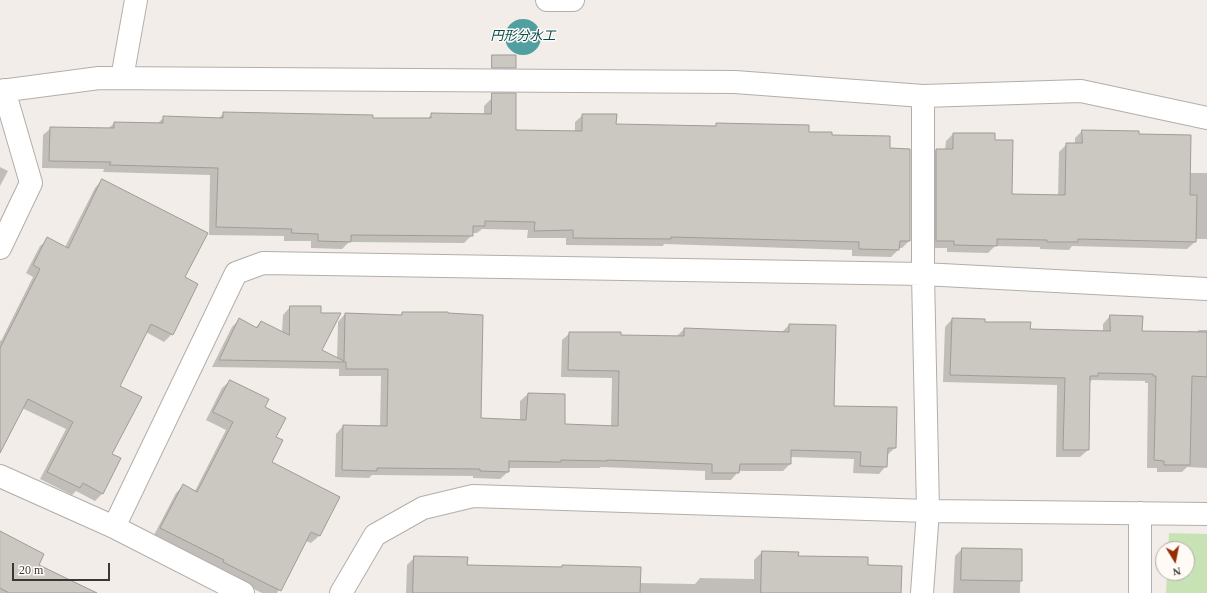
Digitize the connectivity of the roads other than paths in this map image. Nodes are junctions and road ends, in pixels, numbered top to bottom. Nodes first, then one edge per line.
1 (136, 0) edge
2 (547, 0) edge
3 (573, 0) edge
4 (122, 78) junction
5 (2, 90) edge
6 (923, 96) junction
7 (1207, 118) edge
8 (0, 248) edge
9 (923, 274) junction
10 (1207, 289) edge
11 (0, 476) edge
12 (928, 511) junction
13 (1140, 514) junction
14 (1207, 514) edge
15 (114, 527) junction
16 (244, 593) edge
17 (341, 593) edge
18 (922, 593) edge
19 (1140, 593) edge

1 - 4 street
2 - 3 street
4 - 5 street
4 - 6 street
5 - 8 street
6 - 7 street
6 - 9 street
9 - 10 street
9 - 12 street
9 - 15 street
11 - 15 street
12 - 13 street
12 - 17 street
12 - 18 street
13 - 14 street
13 - 19 street
15 - 16 street

